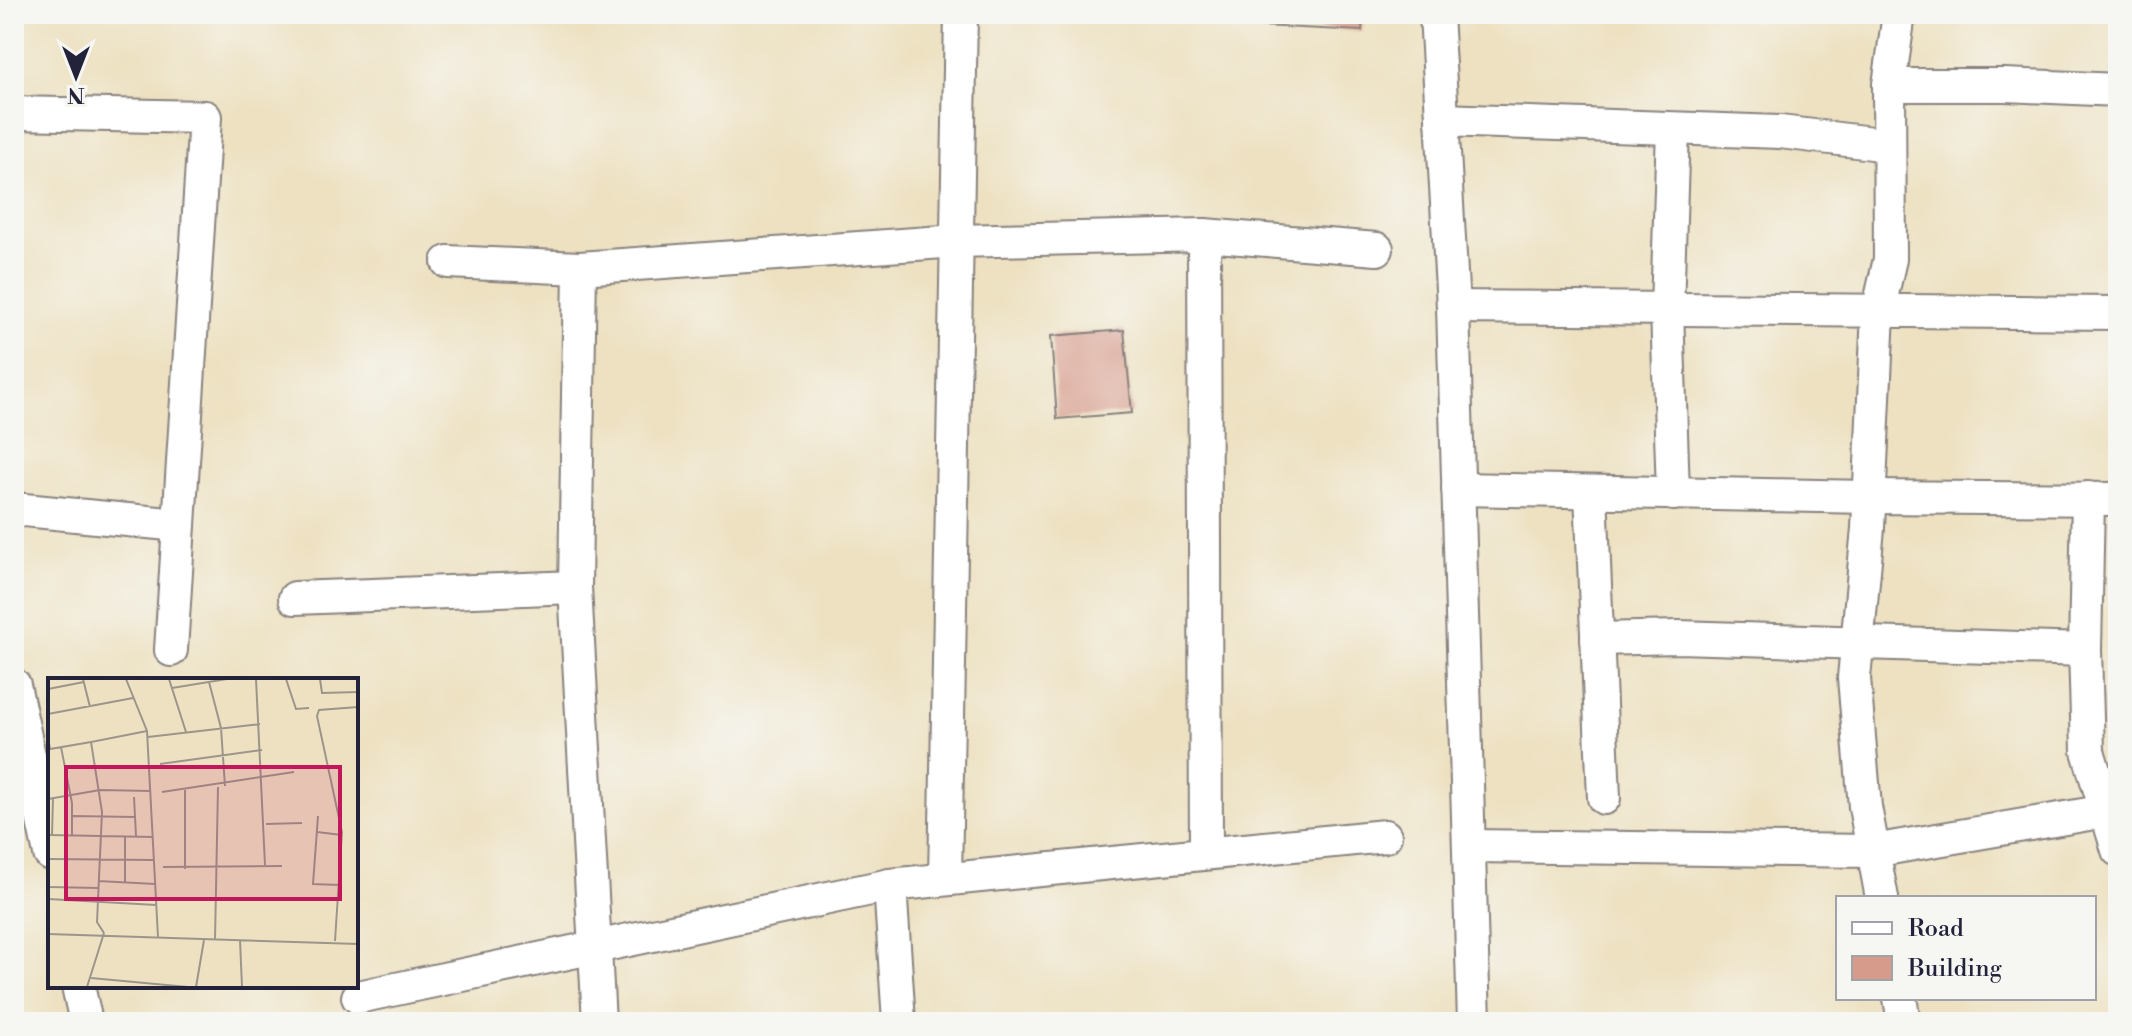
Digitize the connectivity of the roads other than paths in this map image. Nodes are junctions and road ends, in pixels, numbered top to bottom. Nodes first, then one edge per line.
1 (961, 14) edge
2 (1436, 14) edge
3 (1899, 14) edge
4 (1889, 85) junction
5 (2118, 90) edge
6 (14, 113) edge
7 (1442, 120) junction
8 (1673, 129) junction
9 (1889, 145) junction
10 (1204, 235) junction
11 (957, 241) junction
12 (1377, 249) dead end
13 (448, 262) dead end
14 (580, 268) junction
15 (1453, 307) junction
16 (1667, 309) junction
17 (1878, 312) junction
18 (2118, 313) edge
19 (1458, 489) junction
20 (1591, 492) junction
21 (1673, 494) junction
22 (1869, 497) junction
23 (2103, 498) edge
24 (14, 509) edge
25 (179, 525) junction
26 (575, 587) junction
27 (295, 598) dead end
28 (1597, 639) junction
29 (1857, 642) junction
30 (171, 650) dead end
31 (2085, 650) junction
32 (14, 685) edge
33 (1604, 798) dead end
34 (2111, 810) edge
35 (1385, 836) dead end
36 (48, 845) edge
37 (1469, 846) junction
38 (2118, 850) edge
39 (1873, 851) junction
40 (1206, 853) junction
41 (945, 879) junction
42 (890, 885) junction
43 (1882, 896) edge
44 (595, 947) junction
45 (78, 988) edge
46 (358, 997) dead end
47 (1900, 1000) edge
48 (86, 1022) edge
49 (599, 1022) edge
50 (899, 1022) edge
51 (1474, 1022) edge
52 (1904, 1022) edge

1 - 11 street
2 - 7 street
3 - 4 street
4 - 5 street
4 - 9 street
6 - 25 street
7 - 8 street
7 - 15 street
8 - 9 street
8 - 16 street
9 - 17 street
10 - 11 street
10 - 12 street
10 - 40 street
11 - 14 street
11 - 41 street
13 - 14 street
14 - 26 street
15 - 16 street
15 - 19 street
16 - 17 street
16 - 21 street
17 - 18 street
17 - 22 street
19 - 20 street
19 - 37 street
20 - 21 street
20 - 28 street
21 - 22 street
22 - 23 street
22 - 29 street
23 - 31 street
24 - 25 street
25 - 30 street
26 - 27 street
26 - 44 street
28 - 29 street
28 - 33 street
29 - 31 street
29 - 39 street
31 - 34 street
32 - 36 street
34 - 38 street
34 - 39 street
35 - 40 street
37 - 39 street
37 - 51 street
39 - 43 street
40 - 41 street
41 - 42 street
42 - 44 street
42 - 50 street
44 - 46 street
44 - 49 street
45 - 48 street
47 - 52 street

